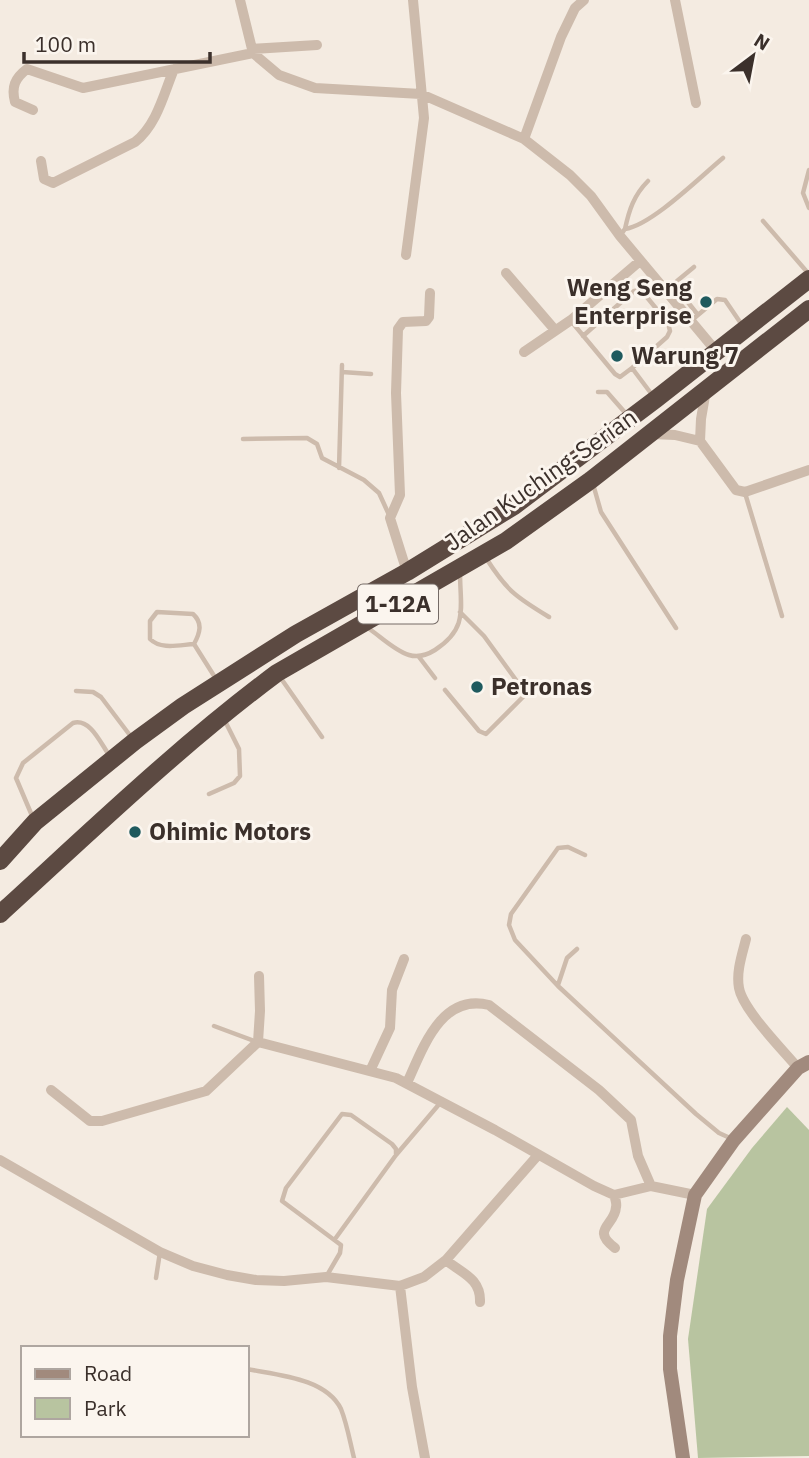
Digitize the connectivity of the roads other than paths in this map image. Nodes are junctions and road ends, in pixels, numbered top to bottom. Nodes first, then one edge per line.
1 (240, 0) edge
2 (413, 0) edge
3 (584, 0) edge
4 (675, 0) edge
5 (317, 45) dead end
6 (253, 51) junction
7 (174, 69) junction
8 (421, 94) junction
9 (695, 103) dead end
10 (33, 110) dead end
11 (523, 139) junction
12 (723, 158) dead end
13 (41, 161) dead end
14 (809, 170) edge
15 (648, 181) dead end
16 (809, 208) edge
17 (763, 220) dead end
18 (622, 233) junction
19 (406, 255) dead end
20 (640, 261) junction
21 (694, 267) dead end
22 (506, 273) dead end
23 (809, 274) edge
24 (809, 279) edge
25 (430, 293) dead end
26 (809, 309) edge
27 (694, 318) junction
28 (571, 320) junction
29 (744, 329) junction
30 (555, 330) junction
31 (583, 336) junction
32 (716, 351) junction
33 (524, 352) dead end
34 (342, 365) dead end
35 (632, 368) junction
36 (342, 372) junction
37 (371, 374) dead end
38 (706, 390) junction
39 (598, 392) dead end
40 (656, 400) junction
41 (630, 419) junction
42 (650, 434) junction
43 (243, 439) dead end
44 (700, 441) junction
45 (339, 469) junction
46 (809, 470) edge
47 (592, 480) junction
48 (745, 492) junction
49 (390, 518) junction
50 (484, 554) junction
51 (460, 568) junction
52 (407, 572) junction
53 (460, 612) junction
54 (782, 616) dead end
55 (549, 617) dead end
56 (363, 624) junction
57 (676, 628) dead end
58 (194, 644) junction
59 (419, 657) junction
60 (277, 673) junction
61 (435, 678) dead end
62 (219, 682) junction
63 (76, 691) dead end
64 (445, 691) dead end
65 (222, 715) junction
66 (322, 737) dead end
67 (135, 741) junction
68 (113, 759) junction
69 (209, 794) dead end
70 (35, 822) junction
71 (585, 855) dead end
72 (0, 861) edge
73 (0, 914) edge
74 (746, 939) dead end
75 (577, 949) dead end
76 (404, 959) dead end
77 (259, 976) dead end
78 (558, 986) junction
79 (214, 1026) dead end
80 (258, 1042) junction
81 (803, 1065) edge
82 (370, 1071) junction
83 (407, 1083) junction
84 (51, 1090) dead end
85 (442, 1101) junction
86 (734, 1140) junction
87 (396, 1155) junction
88 (538, 1155) junction
89 (0, 1160) edge
90 (652, 1186) junction
91 (614, 1195) junction
92 (695, 1195) junction
93 (335, 1240) junction
94 (615, 1248) dead end
95 (160, 1252) junction
96 (446, 1260) junction
97 (326, 1277) junction
98 (156, 1278) dead end
99 (400, 1286) junction
100 (480, 1302) dead end
101 (248, 1368) edge
102 (354, 1458) edge
103 (425, 1458) edge
104 (683, 1458) edge

1 - 6 street
2 - 8 street
3 - 11 street
4 - 9 street
5 - 6 street
6 - 7 street
6 - 8 street
7 - 10 street
7 - 13 street
8 - 11 street
8 - 19 street
11 - 18 street
12 - 18 lane
14 - 16 lane
15 - 18 lane
17 - 23 lane
18 - 20 street
20 - 27 street
20 - 28 street
21 - 27 lane
22 - 30 street
24 - 29 highway, Jalan Kuching-Serian
25 - 49 street
26 - 38 highway, Jalan Kuching-Serian / 1-12A
27 - 29 lane
27 - 32 street
28 - 30 street
28 - 31 lane
29 - 32 highway, Jalan Kuching-Serian
30 - 33 street
31 - 35 lane
31 - 35 lane
32 - 40 highway, Jalan Kuching-Serian
34 - 36 lane
35 - 40 lane
36 - 37 lane
36 - 45 lane
38 - 42 highway, Jalan Kuching-Serian / 1-12A
38 - 44 street
39 - 41 lane
40 - 41 highway, Jalan Kuching-Serian
41 - 52 highway, Jalan Kuching-Serian
42 - 44 street
42 - 47 highway, Jalan Kuching-Serian / 1-12A
43 - 45 lane
44 - 48 street
45 - 49 lane
46 - 48 street
47 - 50 highway, Jalan Kuching-Serian / 1-12A
47 - 57 lane
48 - 54 lane
49 - 52 street
50 - 51 highway, Jalan Kuching-Serian / 1-12A
50 - 55 lane
51 - 53 lane
51 - 56 highway, Jalan Kuching-Serian / 1-12A
52 - 62 highway, Jalan Kuching-Serian
53 - 59 lane
53 - 64 lane
56 - 59 lane
56 - 60 highway, Jalan Kuching-Serian / 1-12A
58 - 58 lane
58 - 62 lane
59 - 61 lane
60 - 65 highway, Jalan Kuching-Serian / 1-12A
60 - 66 lane
62 - 67 highway, Jalan Kuching-Serian
63 - 67 lane
65 - 69 lane
65 - 73 highway, Jalan Kuching-Serian / 1-12A
67 - 68 highway, Jalan Kuching-Serian
68 - 70 highway, Jalan Kuching-Serian
68 - 70 lane
70 - 72 highway, Jalan Kuching-Serian
71 - 78 lane
74 - 81 street
75 - 78 lane
76 - 82 street
77 - 80 street
78 - 86 lane
79 - 80 lane
80 - 82 street
80 - 84 street
81 - 86 street
82 - 83 street
83 - 85 street
83 - 90 street
85 - 87 lane
85 - 88 street
86 - 92 street
87 - 93 lane
87 - 93 lane
88 - 91 street
88 - 96 street
89 - 95 street
90 - 91 street
90 - 92 street
91 - 94 street
92 - 104 street
93 - 97 lane
95 - 97 street
95 - 98 lane
96 - 99 street
96 - 100 street
97 - 99 street
99 - 103 street
101 - 102 lane

